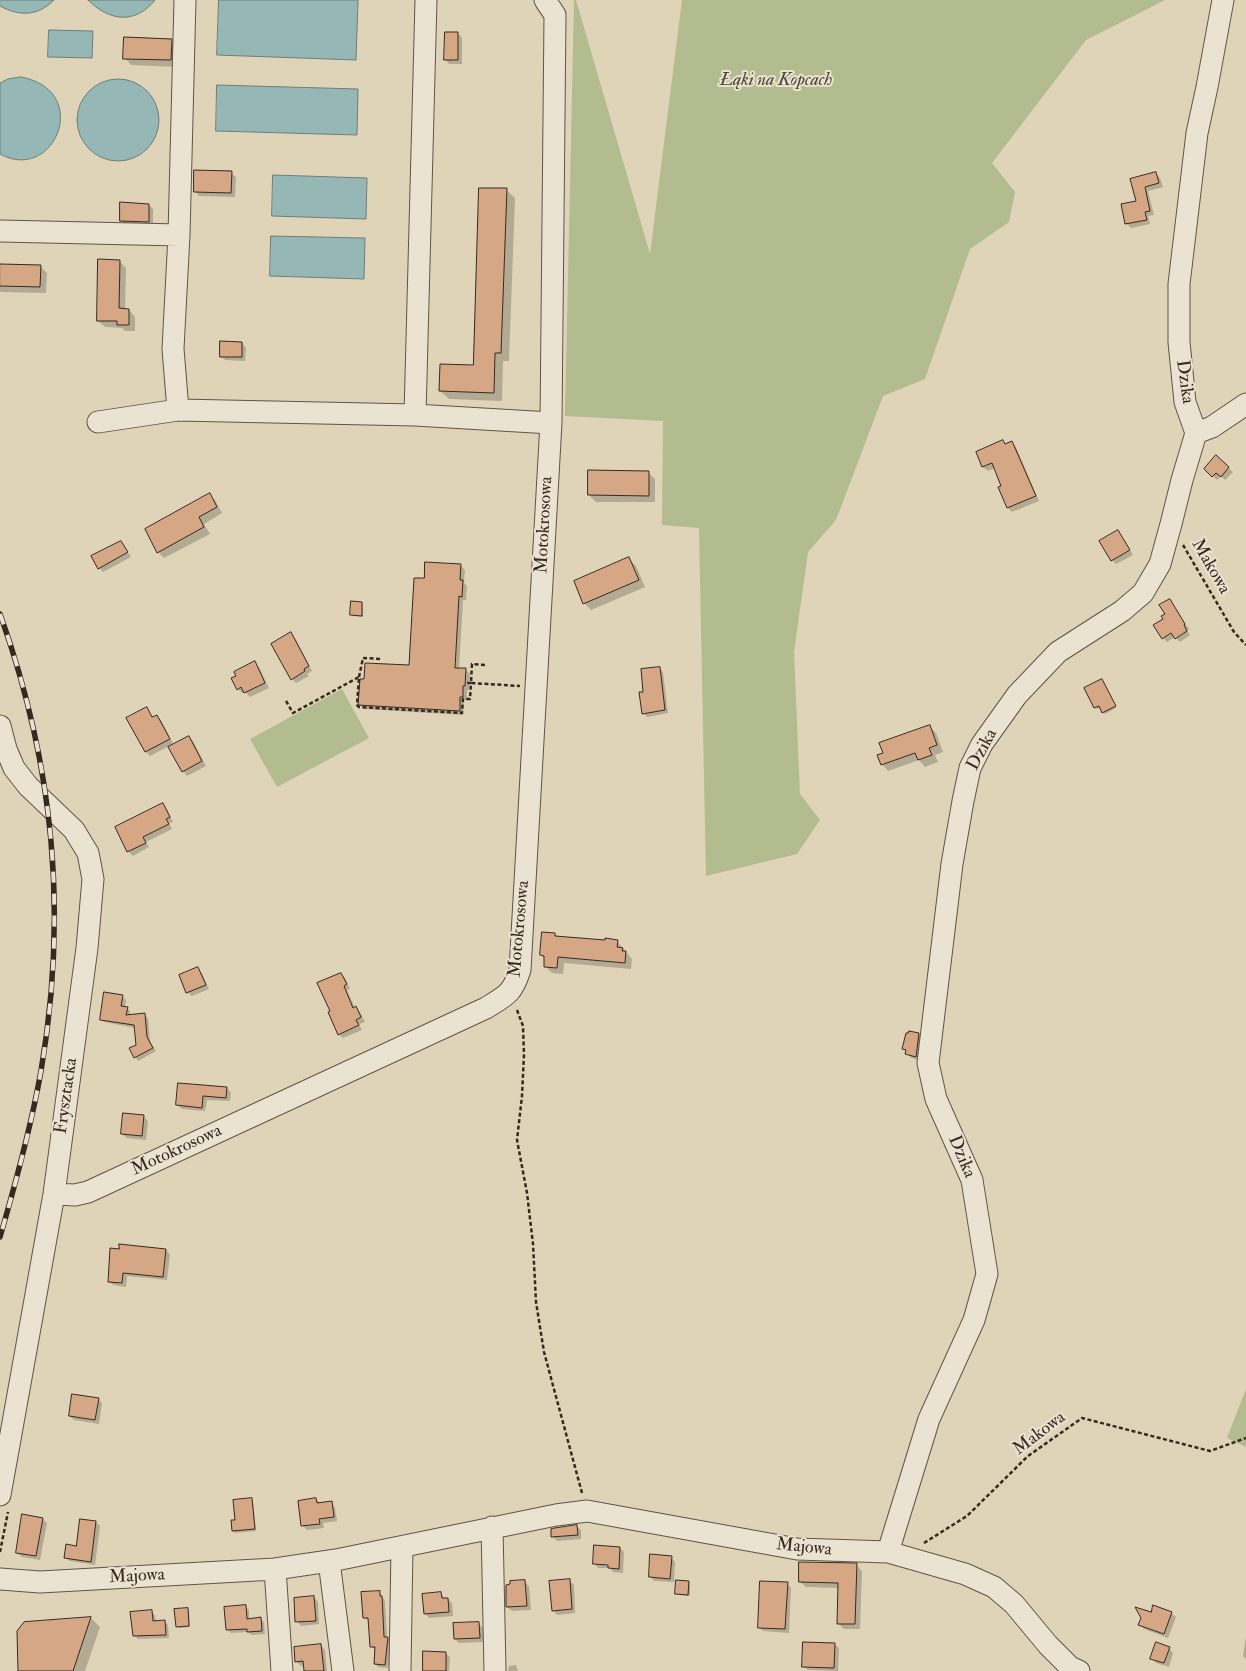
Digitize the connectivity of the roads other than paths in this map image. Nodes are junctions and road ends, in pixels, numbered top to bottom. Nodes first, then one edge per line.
1 (185, 0) edge
2 (426, 0) edge
3 (545, 0) edge
4 (1223, 0) edge
5 (0, 231) edge
6 (179, 235) junction
7 (1246, 404) edge
8 (178, 410) junction
9 (415, 415) junction
10 (98, 422) dead end
11 (551, 423) junction
12 (1196, 432) junction
13 (0, 726) edge
14 (54, 1194) junction
15 (0, 1495) edge
16 (492, 1527) junction
17 (402, 1547) junction
18 (896, 1554) junction
19 (329, 1562) junction
20 (275, 1569) junction
21 (0, 1579) edge
22 (282, 1671) edge
23 (343, 1671) edge
24 (400, 1671) edge
25 (495, 1671) edge
26 (1078, 1671) edge

1 - 6 street
2 - 9 street
3 - 11 street, Motokrosowa
4 - 12 street, Dzika
5 - 6 street
6 - 8 street
7 - 12 street
8 - 9 street
8 - 10 street
9 - 11 street
11 - 14 street, Motokrosowa
12 - 18 street, Dzika
13 - 14 street, Frysztacka
14 - 15 street, Frysztacka
16 - 17 street, Majowa
16 - 18 street, Majowa
16 - 25 street
17 - 19 street, Majowa
17 - 24 street
18 - 26 street, Majowa
19 - 20 street, Majowa
19 - 23 street
20 - 21 street, Majowa
20 - 22 street

